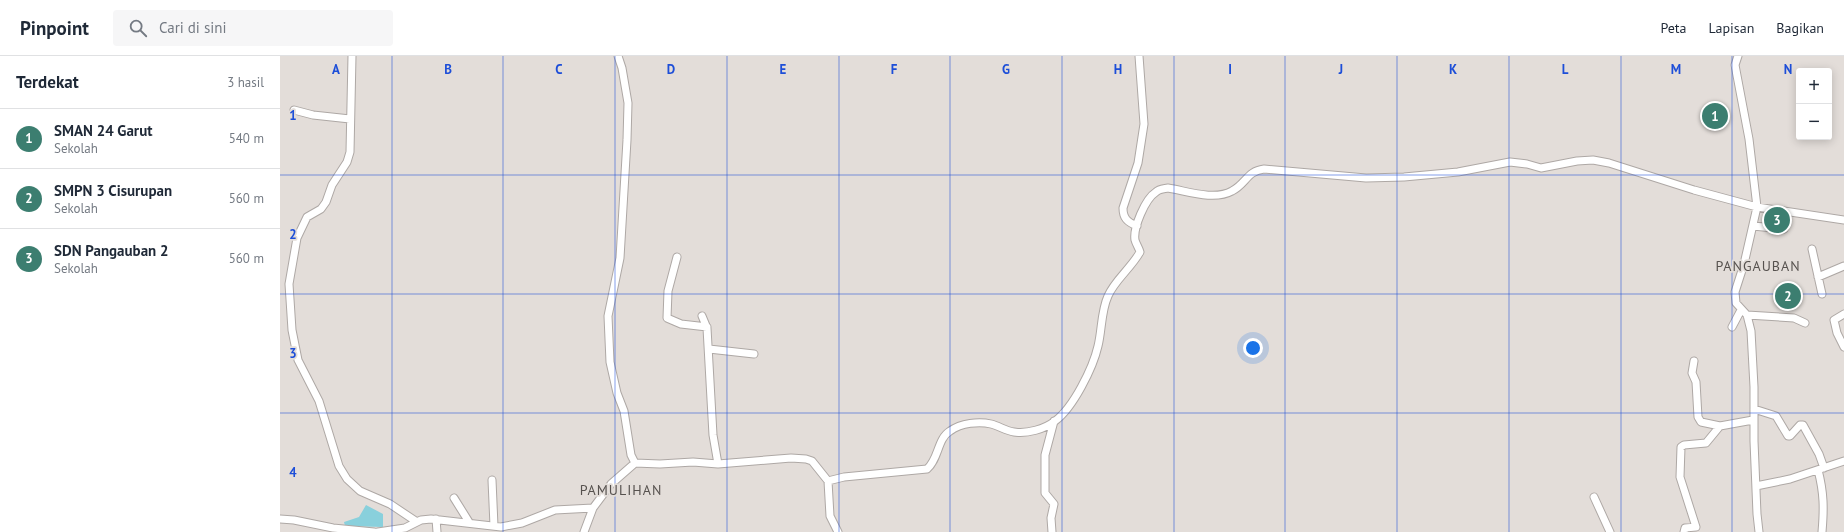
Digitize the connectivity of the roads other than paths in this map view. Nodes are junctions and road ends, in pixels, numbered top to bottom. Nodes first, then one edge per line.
1 (352, 56) edge
2 (618, 56) edge
3 (1139, 56) edge
4 (1738, 56) edge
5 (294, 110) dead end
6 (350, 119) junction
7 (1757, 207) junction
8 (1844, 220) edge
9 (1137, 226) junction
10 (1753, 226) junction
11 (1784, 229) dead end
12 (1812, 249) dead end
13 (677, 257) dead end
14 (1844, 266) edge
15 (1818, 277) junction
16 (1822, 294) dead end
17 (1744, 313) junction
18 (1844, 314) edge
19 (702, 316) dead end
20 (1805, 323) dead end
21 (707, 327) junction
22 (1732, 327) dead end
23 (1844, 347) edge
24 (709, 349) junction
25 (754, 354) dead end
26 (1694, 361) dead end
27 (1754, 409) junction
28 (1753, 420) junction
29 (1054, 421) junction
30 (1720, 426) junction
31 (1844, 461) edge
32 (635, 463) junction
33 (718, 464) junction
34 (1821, 469) junction
35 (492, 480) dead end
36 (828, 481) junction
37 (1756, 486) junction
38 (1594, 497) dead end
39 (454, 498) dead end
40 (592, 508) junction
41 (280, 519) edge
42 (436, 519) junction
43 (417, 522) junction
44 (469, 522) junction
45 (485, 528) edge
46 (499, 529) edge
47 (1696, 529) edge
48 (374, 532) edge
49 (378, 532) edge
50 (384, 532) edge
51 (438, 532) edge
52 (584, 532) edge
53 (838, 532) edge
54 (1052, 532) edge
55 (1610, 532) edge
56 (1684, 532) edge
57 (1759, 532) edge
58 (1822, 532) edge

1 - 6 street
2 - 32 street
3 - 9 street
4 - 7 street
5 - 6 street
6 - 43 street
7 - 8 street
7 - 9 street
7 - 10 street
9 - 29 street
10 - 11 street
10 - 17 street
12 - 15 street
13 - 21 street
14 - 15 street
15 - 16 street
17 - 20 street
17 - 22 street
17 - 27 street
18 - 23 street
19 - 21 street
21 - 24 street
24 - 25 street
24 - 33 street
26 - 30 street
27 - 28 street
27 - 34 street
28 - 30 street
28 - 37 street
29 - 36 street
29 - 54 street
30 - 47 street
31 - 34 street
32 - 33 street
32 - 40 street
33 - 36 street
34 - 37 street
34 - 58 street
35 - 46 street
36 - 53 street
37 - 57 street
38 - 55 street
39 - 44 street
40 - 46 street
40 - 52 street
41 - 48 street
42 - 43 street
42 - 44 street
42 - 51 street
43 - 50 street
44 - 45 street
45 - 46 street
47 - 56 street
49 - 50 street

